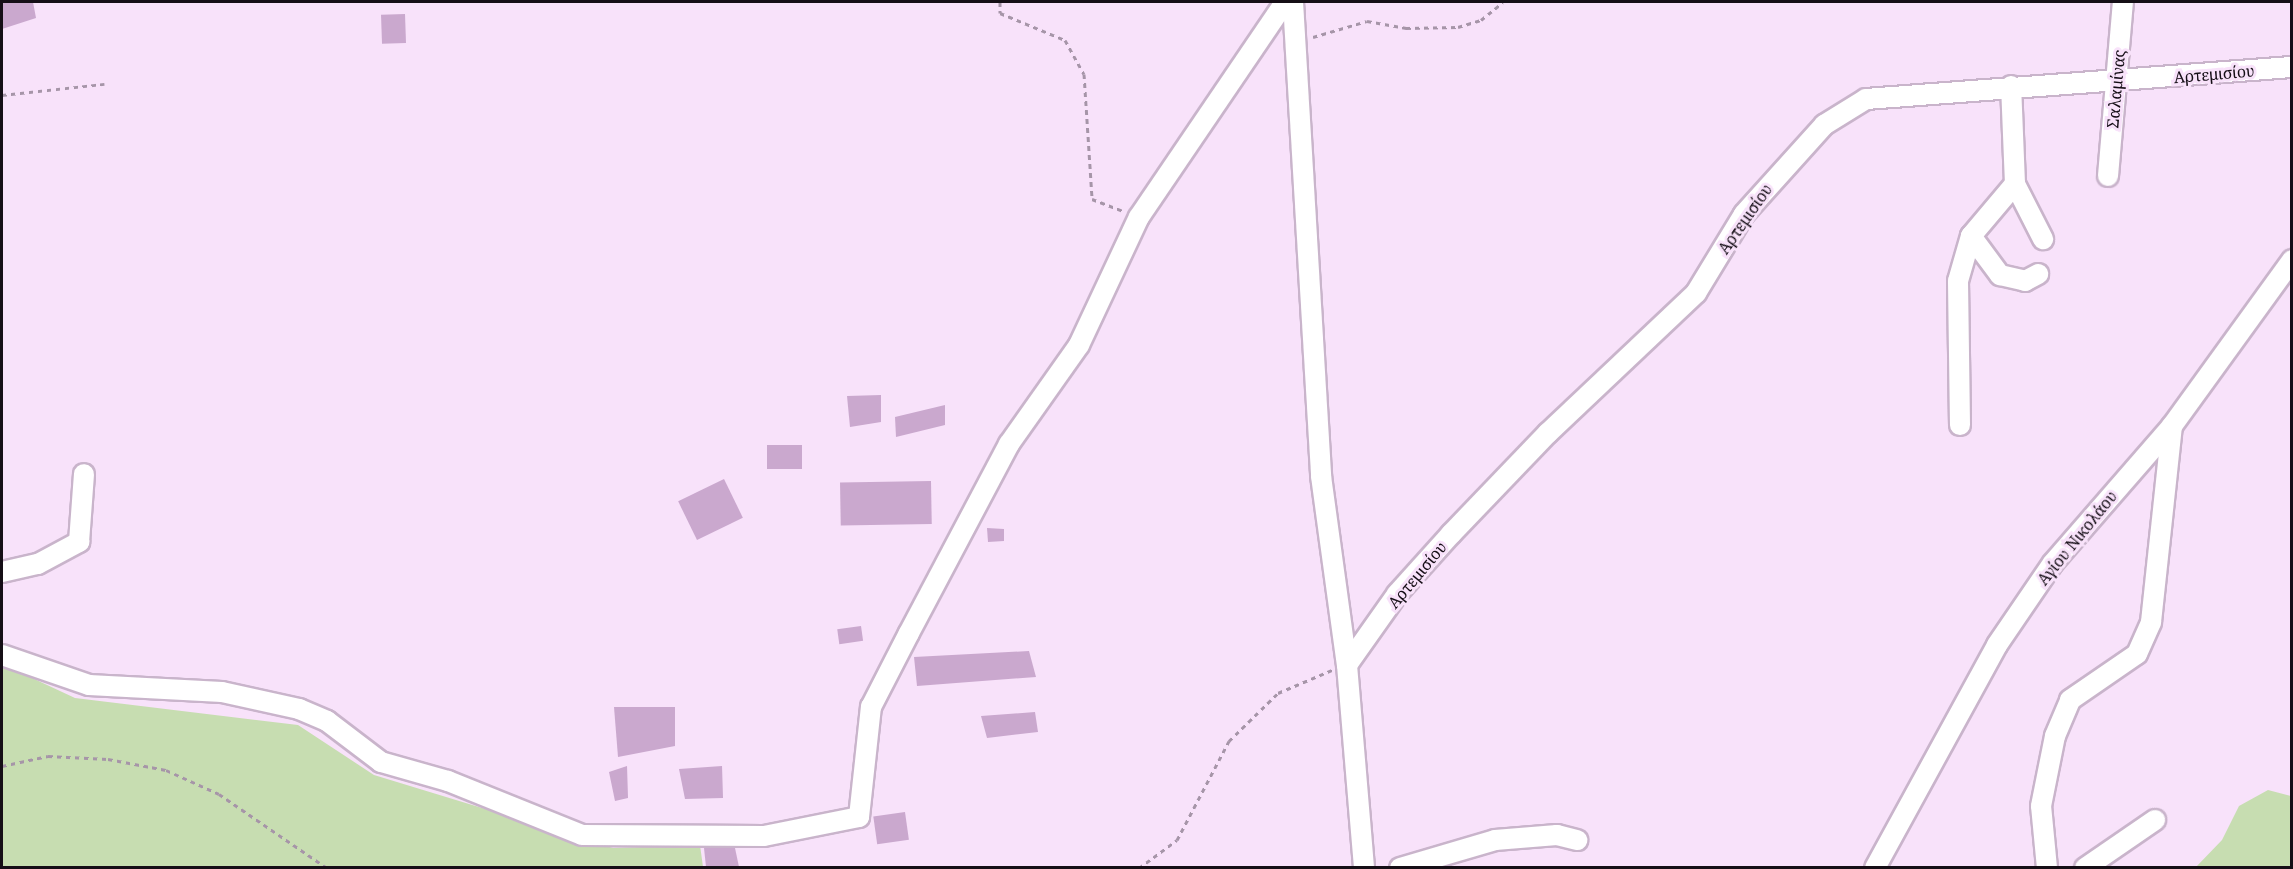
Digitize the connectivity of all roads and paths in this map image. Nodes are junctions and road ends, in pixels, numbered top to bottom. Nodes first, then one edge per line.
1 (1000, 2) edge
2 (1285, 2) edge
3 (1293, 2) edge
4 (1503, 2) edge
5 (2123, 2) edge
6 (1295, 45) junction
7 (2292, 67) edge
8 (2116, 81) junction
9 (104, 84) dead end
10 (2011, 86) junction
11 (2, 95) edge
12 (2108, 176) dead end
13 (2014, 183) junction
14 (1139, 217) junction
15 (1971, 236) junction
16 (2043, 239) dead end
17 (2292, 260) edge
18 (2038, 274) dead end
19 (1960, 425) dead end
20 (2172, 426) junction
21 (84, 474) dead end
22 (2, 572) edge
23 (2, 655) edge
24 (1347, 664) junction
25 (2, 766) edge
26 (2155, 820) dead end
27 (1577, 840) dead end
28 (327, 867) edge
29 (1139, 867) edge
30 (1364, 867) edge
31 (1400, 867) edge
32 (1875, 867) edge
33 (2047, 867) edge
34 (2085, 867) edge

1 - 14 path
2 - 14 street
3 - 6 street
4 - 6 path
5 - 8 street, Σαλαμίνας
6 - 24 street
7 - 8 street, Αρτεμισίου
8 - 10 street, Αρτεμισίου
8 - 12 street, Σαλαμίνας
9 - 11 path
10 - 13 street
10 - 24 street, Αρτεμισίου
13 - 15 street
13 - 16 street
14 - 23 street
15 - 18 street
15 - 19 street
17 - 20 street, Αγίου Νικολάου
20 - 32 street, Αγίου Νικολάου
20 - 33 street
21 - 22 street
24 - 29 path
24 - 30 street
25 - 28 path
26 - 34 street
27 - 31 street

